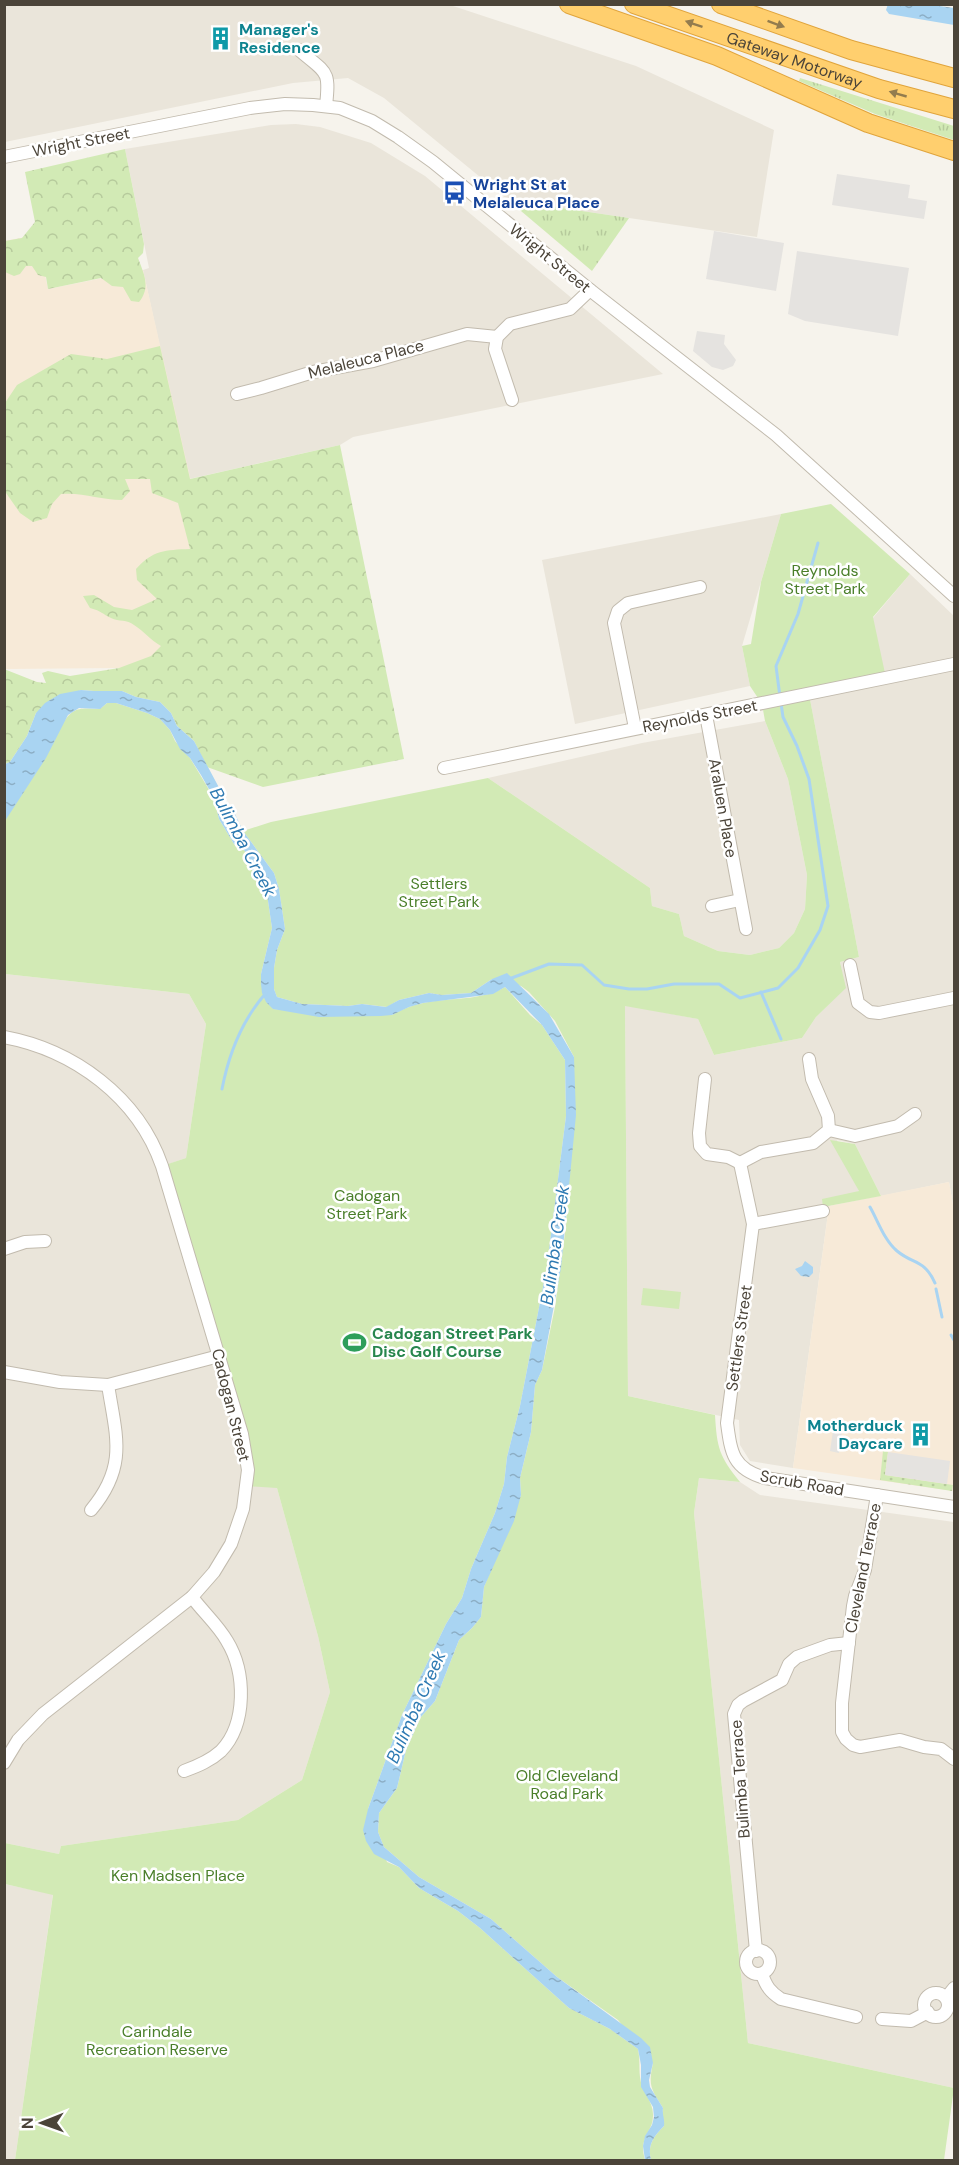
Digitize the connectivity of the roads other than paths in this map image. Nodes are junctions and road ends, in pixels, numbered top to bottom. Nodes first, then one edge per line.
1 (569, 4) edge
2 (634, 4) edge
3 (721, 4) edge
4 (299, 50) dead end
5 (954, 78) edge
6 (326, 106) junction
7 (954, 109) edge
8 (954, 151) edge
9 (4, 157) edge
10 (590, 290) junction
11 (497, 337) junction
12 (237, 394) dead end
13 (512, 400) dead end
14 (700, 587) dead end
15 (954, 596) edge
16 (954, 664) edge
17 (706, 715) junction
18 (634, 728) junction
19 (444, 768) dead end
20 (740, 900) junction
21 (712, 906) dead end
22 (746, 929) dead end
23 (850, 965) dead end
24 (954, 998) edge
25 (4, 1037) edge
26 (809, 1059) dead end
27 (705, 1079) dead end
28 (915, 1114) dead end
29 (829, 1130) junction
30 (740, 1162) junction
31 (823, 1211) dead end
32 (753, 1224) junction
33 (45, 1241) dead end
34 (4, 1250) edge
35 (219, 1356) junction
36 (4, 1372) edge
37 (108, 1384) junction
38 (731, 1451) joint
39 (877, 1495) junction
40 (954, 1507) edge
41 (91, 1510) dead end
42 (192, 1597) junction
43 (849, 1643) junction
44 (954, 1759) edge
45 (4, 1763) edge
46 (184, 1771) dead end
47 (954, 1988) edge
48 (856, 2017) dead end
49 (882, 2019) dead end

1 - 8 highway
7 -> 2 highway, Gateway Motorway
3 -> 5 highway, Gateway Motorway
4 - 6 street
6 - 9 street, Wright Street
6 - 10 street, Wright Street
10 - 11 street
10 - 15 street, Wright Street
11 - 12 street, Melaleuca Place
11 - 13 street
14 - 18 street
16 - 17 street, Reynolds Street
17 - 18 street, Reynolds Street
17 - 20 street, Araluen Place
18 - 19 street, Reynolds Street
20 - 21 street
20 - 22 street, Araluen Place
23 - 24 street
25 - 35 street, Cadogan Street
26 - 29 street
27 - 30 street
28 - 29 street
29 - 30 street
30 - 32 street, Settlers Street
31 - 32 street
32 - 38 street, Settlers Street
33 - 34 street
35 - 37 street
35 - 42 street, Cadogan Street
36 - 37 street
37 - 41 street
38 - 39 street, Scrub Road
39 - 40 street, Scrub Road
39 - 43 street, Cleveland Terrace
42 - 45 street, Cadogan Street
42 - 46 street
43 - 44 street, Cleveland Terrace
43 - 48 street, Bulimba Terrace
47 - 49 street

